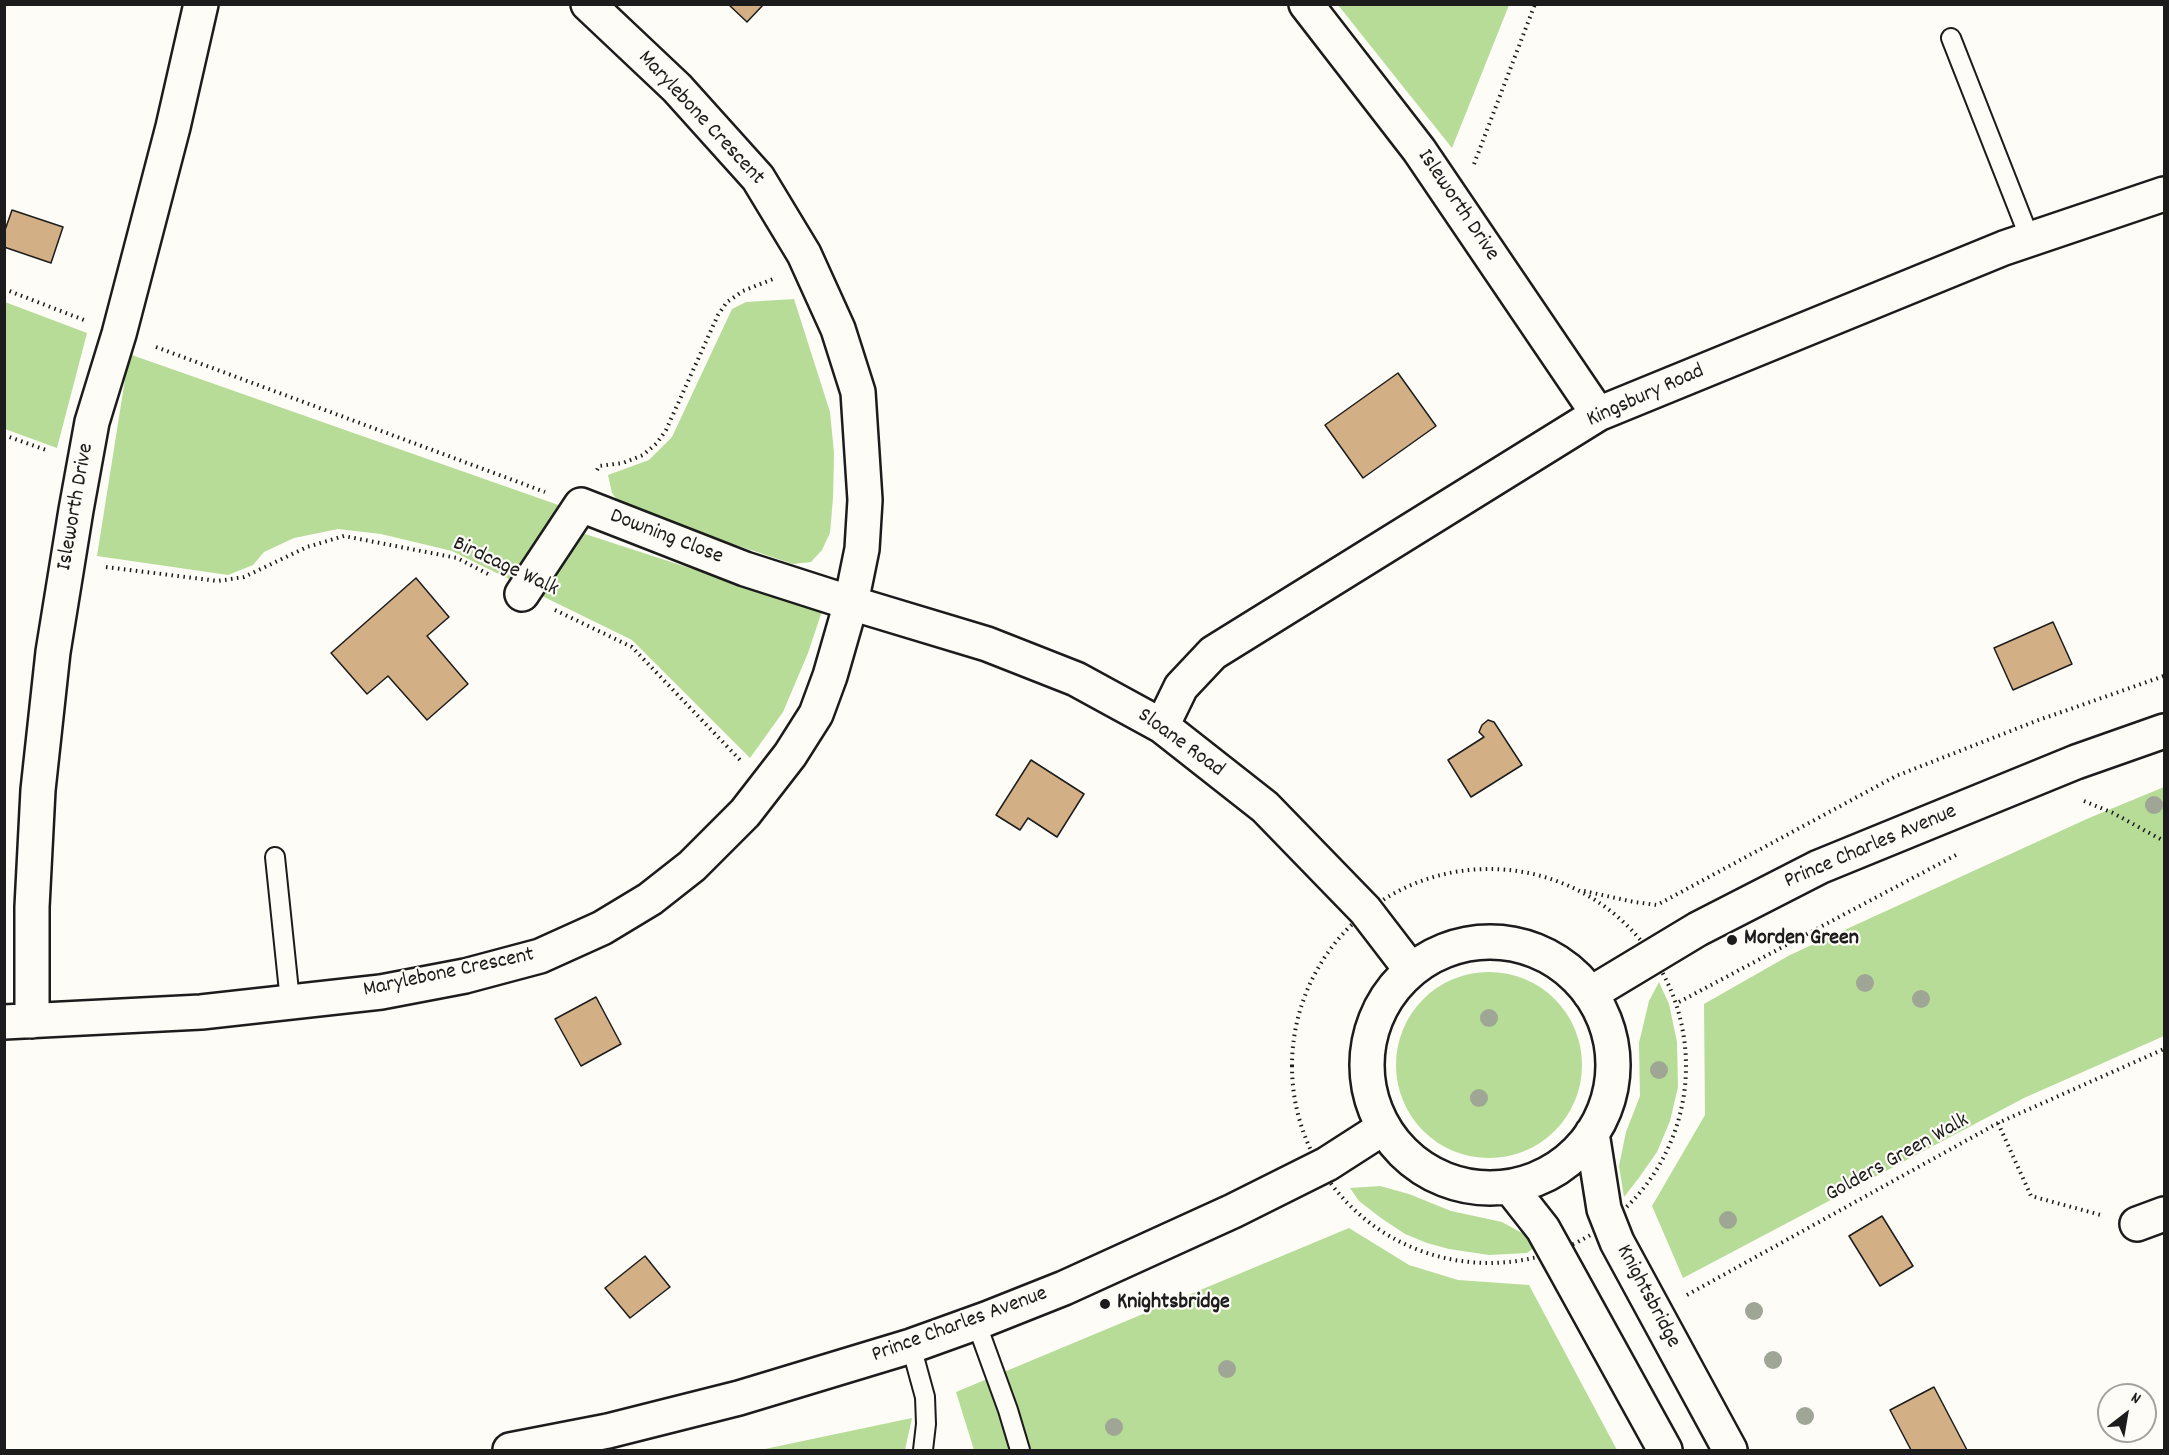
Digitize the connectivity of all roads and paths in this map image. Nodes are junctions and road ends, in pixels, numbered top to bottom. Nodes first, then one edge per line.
1 (201, 4) edge
2 (588, 4) edge
3 (1306, 4) edge
4 (1535, 4) edge
5 (1951, 38) dead end
6 (2164, 194) edge
7 (1458, 207) junction
8 (2030, 239) junction
9 (809, 264) junction
10 (4, 289) edge
11 (119, 334) junction
12 (1598, 414) junction
13 (4, 435) edge
14 (84, 464) junction
15 (581, 505) junction
16 (67, 562) junction
17 (522, 594) junction
18 (851, 603) junction
19 (2164, 676) edge
20 (1162, 726) junction
21 (2164, 731) edge
22 (2046, 774) junction
23 (766, 786) junction
24 (2096, 797) dead end
25 (2085, 802) junction
26 (2075, 806) dead end
27 (2164, 841) edge
28 (1960, 853) dead end
29 (274, 857) dead end
30 (1581, 890) junction
31 (1365, 910) junction
32 (1654, 956) junction
33 (1411, 970) junction
34 (1590, 994) junction
35 (290, 1001) junction
36 (1679, 1002) junction
37 (18, 1022) edge
38 (2164, 1049) edge
39 (1998, 1123) junction
40 (1383, 1128) junction
41 (1592, 1133) junction
42 (1322, 1167) junction
43 (1510, 1187) junction
44 (2151, 1219) edge
45 (1609, 1220) junction
46 (1555, 1250) junction
47 (1656, 1315) junction
48 (976, 1323) junction
49 (911, 1346) junction
50 (510, 1450) edge
51 (923, 1450) edge
52 (1020, 1450) edge
53 (1665, 1450) edge
54 (1730, 1450) edge

1 - 11 street, Isleworth Drive
2 - 9 street, Marylebone Crescent
3 - 7 street, Isleworth Drive
4 - 7 path
5 - 8 lane
6 - 8 street, Kingsbury Road
7 - 12 street, Isleworth Drive
8 - 12 street, Kingsbury Road
9 - 15 path
9 - 18 street, Marylebone Crescent
10 - 11 path
11 - 14 street, Isleworth Drive
11 - 15 path
12 - 20 street, Kingsbury Road
13 - 14 path
14 - 16 street, Isleworth Drive
15 - 17 street, Downing Close
15 - 18 street, Downing Close
16 - 17 path, Birdcage Walk
16 - 37 street, Isleworth Drive
17 - 23 path, Birdcage Walk
18 - 20 street, Sloane Road
18 - 23 street, Marylebone Crescent
19 - 30 path
20 - 31 street, Sloane Road
21 - 22 street, Prince Charles Avenue
22 - 25 path
22 - 32 street, Prince Charles Avenue
23 - 35 street, Marylebone Crescent
24 - 25 path
25 - 26 path
25 - 27 path
28 - 36 path
29 - 35 lane
30 - 31 path
30 - 32 path
31 - 33 street, Sloane Road
31 - 42 path
32 - 34 street, Prince Charles Avenue
32 - 36 path
33 - 34 street
33 - 40 street
34 - 41 street
35 - 37 street, Marylebone Crescent
36 - 45 path
38 - 39 path, Golders Green Walk
39 - 44 path
39 - 47 path, Golders Green Walk
40 - 42 street, Prince Charles Avenue
40 - 43 street
41 - 43 street
41 - 45 street, Knightsbridge
42 - 46 path
42 - 48 street, Prince Charles Avenue
43 - 46 street
45 - 46 path
45 - 47 street, Knightsbridge
46 - 53 street
47 - 54 street, Knightsbridge
48 - 49 street, Prince Charles Avenue
48 - 52 lane
49 - 50 street, Prince Charles Avenue
49 - 51 lane

